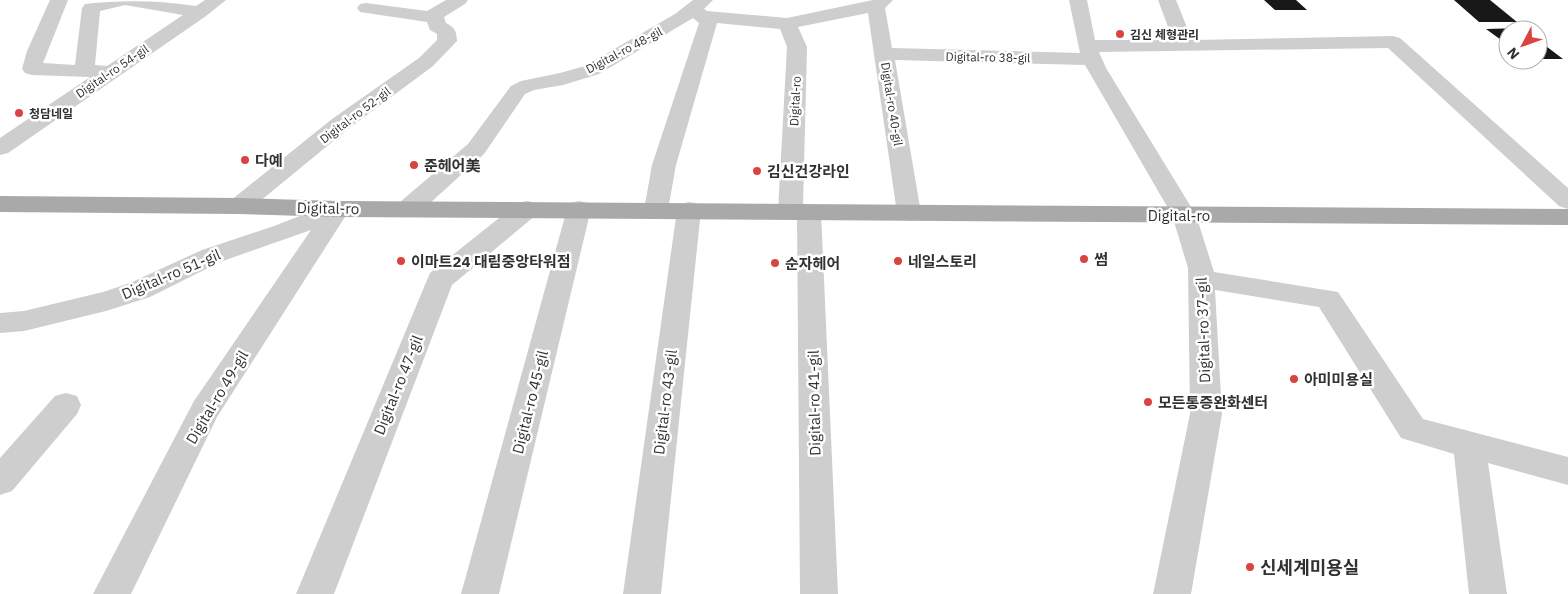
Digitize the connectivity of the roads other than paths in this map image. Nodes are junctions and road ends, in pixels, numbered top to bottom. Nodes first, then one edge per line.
1 (59, 0) edge
2 (130, 0) edge
3 (217, 0) edge
4 (373, 0) edge
5 (459, 0) edge
6 (1078, 0) edge
7 (1167, 0) edge
8 (880, 3) edge
9 (700, 9) edge
10 (200, 12) junction
11 (434, 18) junction
12 (787, 24) junction
13 (1185, 46) junction
14 (1090, 53) junction
15 (884, 54) junction
16 (85, 70) junction
17 (111, 72) junction
18 (0, 148) edge
19 (1568, 201) edge
20 (0, 204) edge
21 (239, 206) junction
22 (409, 208) junction
23 (338, 209) junction
24 (527, 209) junction
25 (579, 209) junction
26 (656, 210) junction
27 (688, 210) junction
28 (799, 212) junction
29 (909, 213) junction
30 (1184, 216) junction
31 (1568, 217) edge
32 (1202, 279) junction
33 (0, 322) edge
34 (66, 405) dead end
35 (1469, 444) junction
36 (1568, 471) edge
37 (0, 481) edge
38 (112, 594) edge
39 (315, 594) edge
40 (480, 594) edge
41 (642, 594) edge
42 (819, 594) edge
43 (1172, 594) edge
44 (1488, 594) edge

1 - 16 street
2 - 10 street, Digital-ro 54-gil
2 - 16 street, Digital-ro 54-gil
3 - 10 street, Digital-ro 54-gil
4 - 11 street
5 - 11 street
6 - 14 street
7 - 13 street
8 - 12 street
8 - 15 street, Digital-ro 40-gil
9 - 12 street
9 - 22 street, Digital-ro 48-gil
9 - 26 street
10 - 17 street, Digital-ro 54-gil
11 - 21 street, Digital-ro 52-gil
12 - 28 street, Digital-ro
13 - 14 street, Digital-ro 38-gil
13 - 19 street, Digital-ro 38-gil
14 - 15 street, Digital-ro 38-gil
14 - 30 street
15 - 29 street, Digital-ro 40-gil
16 - 17 street
17 - 18 street, Digital-ro 54-gil
20 - 21 main road, Digital-ro
21 - 23 main road, Digital-ro
22 - 23 main road, Digital-ro
22 - 24 main road, Digital-ro
23 - 33 street, Digital-ro 51-gil
23 - 38 street, Digital-ro 49-gil
24 - 25 main road, Digital-ro
24 - 39 street, Digital-ro 47-gil
25 - 26 main road, Digital-ro
25 - 40 street, Digital-ro 45-gil
26 - 27 main road, Digital-ro
27 - 28 main road, Digital-ro
27 - 41 street, Digital-ro 43-gil
28 - 29 main road, Digital-ro
28 - 42 street, Digital-ro 41-gil
29 - 30 main road, Digital-ro
30 - 31 main road, Digital-ro
30 - 32 street, Digital-ro 37-gil
32 - 35 street
32 - 43 street, Digital-ro 37-gil
34 - 37 street
35 - 36 street
35 - 44 street

